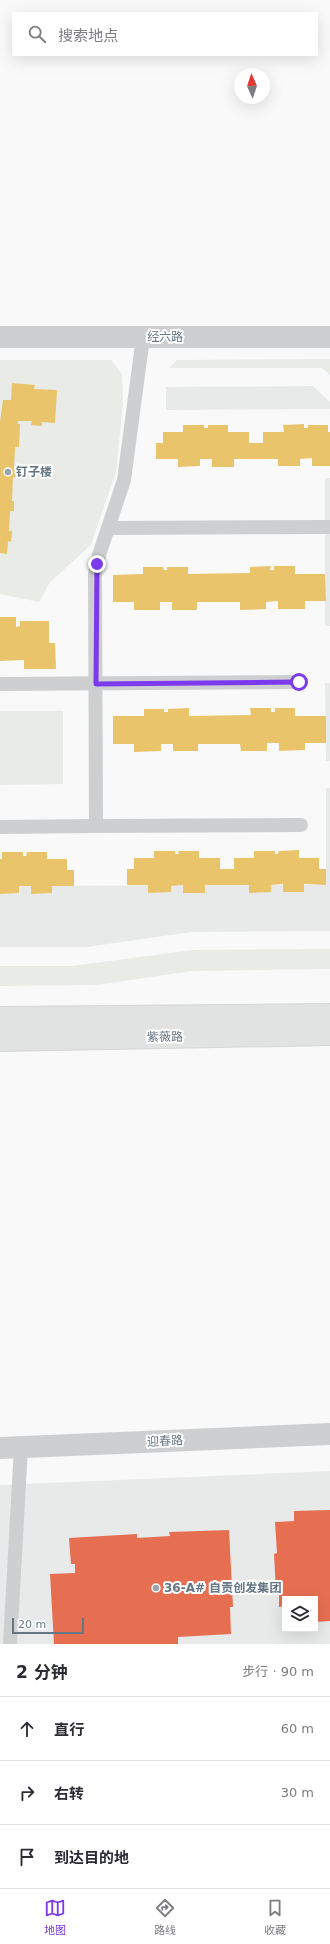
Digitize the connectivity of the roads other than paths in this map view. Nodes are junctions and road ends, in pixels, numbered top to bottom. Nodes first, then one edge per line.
1 (0, 337) edge
2 (143, 337) junction
3 (330, 337) edge
4 (330, 527) edge
5 (108, 528) junction
6 (299, 682) dead end
7 (0, 684) edge
8 (96, 684) junction
9 (301, 825) dead end
10 (96, 826) junction
11 (0, 827) edge
12 (330, 1015) edge
13 (0, 1018) edge
14 (330, 1034) edge
15 (0, 1040) edge
16 (330, 1434) edge
17 (10, 1448) edge
18 (10, 1644) edge

1 - 2 street, 经六路
2 - 3 street, 经六路
2 - 5 lane
4 - 5 lane
5 - 8 lane
6 - 8 lane
7 - 8 lane
8 - 10 lane
9 - 10 lane
10 - 11 lane
12 - 13 main road, 紫薇路
14 - 15 main road, 紫薇路
16 - 17 street, 迎春路
17 - 18 lane

